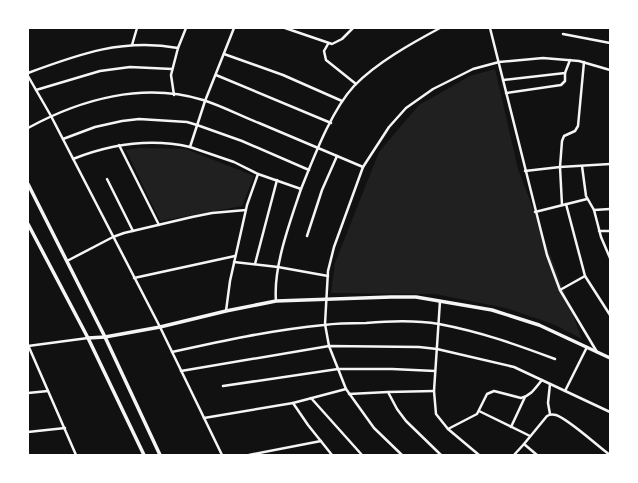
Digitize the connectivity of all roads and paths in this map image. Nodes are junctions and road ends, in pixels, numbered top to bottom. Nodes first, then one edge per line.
1 (137, 28) edge
2 (186, 28) edge
3 (234, 28) edge
4 (285, 28) edge
5 (353, 28) edge
6 (440, 28) edge
7 (490, 28) edge
8 (563, 34) dead end
9 (610, 43) edge
10 (328, 44) junction
11 (131, 45) junction
12 (178, 48) junction
13 (224, 54) junction
14 (570, 60) junction
15 (499, 62) junction
16 (584, 62) junction
17 (172, 69) junction
18 (610, 70) edge
19 (565, 73) junction
20 (28, 74) edge
21 (216, 75) junction
22 (503, 80) junction
23 (356, 84) junction
24 (36, 90) junction
25 (506, 93) junction
26 (174, 95) junction
27 (205, 101) junction
28 (342, 101) junction
29 (51, 116) junction
30 (330, 123) junction
31 (197, 125) junction
32 (28, 128) edge
33 (63, 139) junction
34 (119, 145) junction
35 (190, 147) junction
36 (318, 148) junction
37 (337, 156) junction
38 (73, 159) junction
39 (610, 164) edge
40 (582, 166) junction
41 (560, 167) junction
42 (363, 168) junction
43 (309, 170) junction
44 (525, 172) junction
45 (258, 174) junction
46 (107, 179) dead end
47 (277, 180) junction
48 (28, 184) edge
49 (301, 189) junction
50 (587, 199) junction
51 (566, 204) junction
52 (562, 205) junction
53 (610, 209) edge
54 (246, 210) junction
55 (594, 210) junction
56 (536, 212) junction
57 (28, 224) edge
58 (159, 225) junction
59 (134, 231) junction
60 (599, 231) junction
61 (610, 231) edge
62 (307, 236) dead end
63 (113, 237) junction
64 (235, 256) junction
65 (610, 256) edge
66 (67, 261) junction
67 (234, 262) junction
68 (255, 264) junction
69 (278, 267) junction
70 (328, 276) junction
71 (585, 276) junction
72 (134, 278) junction
73 (560, 290) junction
74 (326, 299) junction
75 (440, 300) junction
76 (276, 301) junction
77 (226, 311) junction
78 (610, 315) edge
79 (324, 324) junction
80 (438, 324) junction
81 (160, 327) junction
82 (105, 337) junction
83 (88, 338) junction
84 (28, 346) edge
85 (329, 346) junction
86 (587, 347) junction
87 (437, 348) junction
88 (172, 352) junction
89 (597, 352) junction
90 (610, 358) edge
91 (555, 359) dead end
92 (338, 369) junction
93 (181, 371) junction
94 (435, 371) junction
95 (542, 380) junction
96 (550, 384) junction
97 (223, 386) dead end
98 (346, 389) junction
99 (48, 391) junction
100 (434, 391) junction
101 (565, 391) junction
102 (388, 392) junction
103 (28, 393) edge
104 (349, 394) junction
105 (525, 397) junction
106 (311, 398) junction
107 (294, 403) junction
108 (479, 411) junction
109 (610, 412) edge
110 (550, 414) junction
111 (204, 418) junction
112 (65, 428) junction
113 (511, 428) junction
114 (448, 429) junction
115 (28, 432) edge
116 (530, 436) junction
117 (320, 441) junction
118 (524, 444) junction
119 (76, 455) edge
120 (144, 455) edge
121 (160, 455) edge
122 (222, 455) edge
123 (249, 455) edge
124 (332, 455) edge
125 (362, 455) edge
126 (402, 455) edge
127 (441, 455) edge
128 (479, 455) edge
129 (514, 455) edge
130 (537, 455) edge
131 (610, 455) edge

1 - 11 street
2 - 12 street
3 - 13 street
4 - 10 street
5 - 10 street
6 - 23 street
7 - 15 street
8 - 9 street
10 - 23 street
11 - 12 street
11 - 20 street
12 - 17 street
13 - 21 street
13 - 28 street
14 - 15 street
14 - 16 street
14 - 19 street
15 - 22 street
15 - 42 street
16 - 18 street
16 - 41 street
17 - 24 street
17 - 26 street
19 - 22 street
19 - 25 street
20 - 24 street
21 - 27 street
21 - 30 street
22 - 25 street
23 - 28 street
24 - 29 street
25 - 44 street
26 - 27 street
26 - 29 street
27 - 31 street
27 - 36 street
28 - 30 street
29 - 32 street
29 - 33 street
30 - 36 street
31 - 33 street
31 - 35 street
31 - 43 street
33 - 38 street
34 - 35 street
34 - 38 street
34 - 58 street
35 - 45 street
36 - 37 street
36 - 43 street
37 - 42 street
37 - 62 street
38 - 63 street
39 - 40 street
40 - 41 street
40 - 50 street
41 - 44 street
41 - 52 street
42 - 70 street
43 - 49 street
44 - 56 street
45 - 47 street
45 - 54 street
46 - 59 street
47 - 49 street
47 - 68 street
48 - 66 street
49 - 69 street
50 - 51 street
50 - 55 street
51 - 52 street
51 - 71 street
52 - 56 street
53 - 55 street
54 - 58 street
54 - 64 street
55 - 60 street
56 - 73 street
57 - 83 street
58 - 59 street
59 - 63 street
60 - 61 street
60 - 65 street
63 - 66 street
63 - 72 street
64 - 67 street
64 - 72 street
66 - 82 street
67 - 68 street
67 - 77 street
68 - 69 street
69 - 70 street
69 - 76 street
70 - 74 street
71 - 73 street
71 - 78 street
72 - 81 street
73 - 89 street
74 - 75 street
74 - 76 street
74 - 79 street
75 - 80 street
75 - 86 street
76 - 77 street
77 - 81 street
79 - 80 street
79 - 85 street
79 - 88 street
80 - 87 street
80 - 91 street
81 - 82 street
81 - 88 street
82 - 83 street
82 - 121 street
83 - 84 street
83 - 120 street
84 - 99 street
85 - 87 street
85 - 92 street
85 - 93 street
86 - 89 street
86 - 101 street
87 - 94 street
87 - 95 street
88 - 93 street
89 - 90 street
92 - 94 street
92 - 97 street
92 - 98 street
93 - 111 street
94 - 100 street
95 - 96 street
95 - 105 street
96 - 101 street
96 - 110 street
98 - 104 street
98 - 106 street
99 - 103 street
99 - 112 street
100 - 102 street
100 - 114 street
101 - 109 street
102 - 104 street
102 - 127 street
104 - 126 street
105 - 108 street
105 - 113 street
106 - 107 street
106 - 125 street
107 - 111 street
107 - 117 street
108 - 113 street
108 - 114 street
110 - 116 street
110 - 131 street
111 - 122 street
112 - 115 street
112 - 119 street
113 - 116 street
114 - 128 street
116 - 118 street
117 - 123 street
117 - 124 street
118 - 129 street
118 - 130 street

